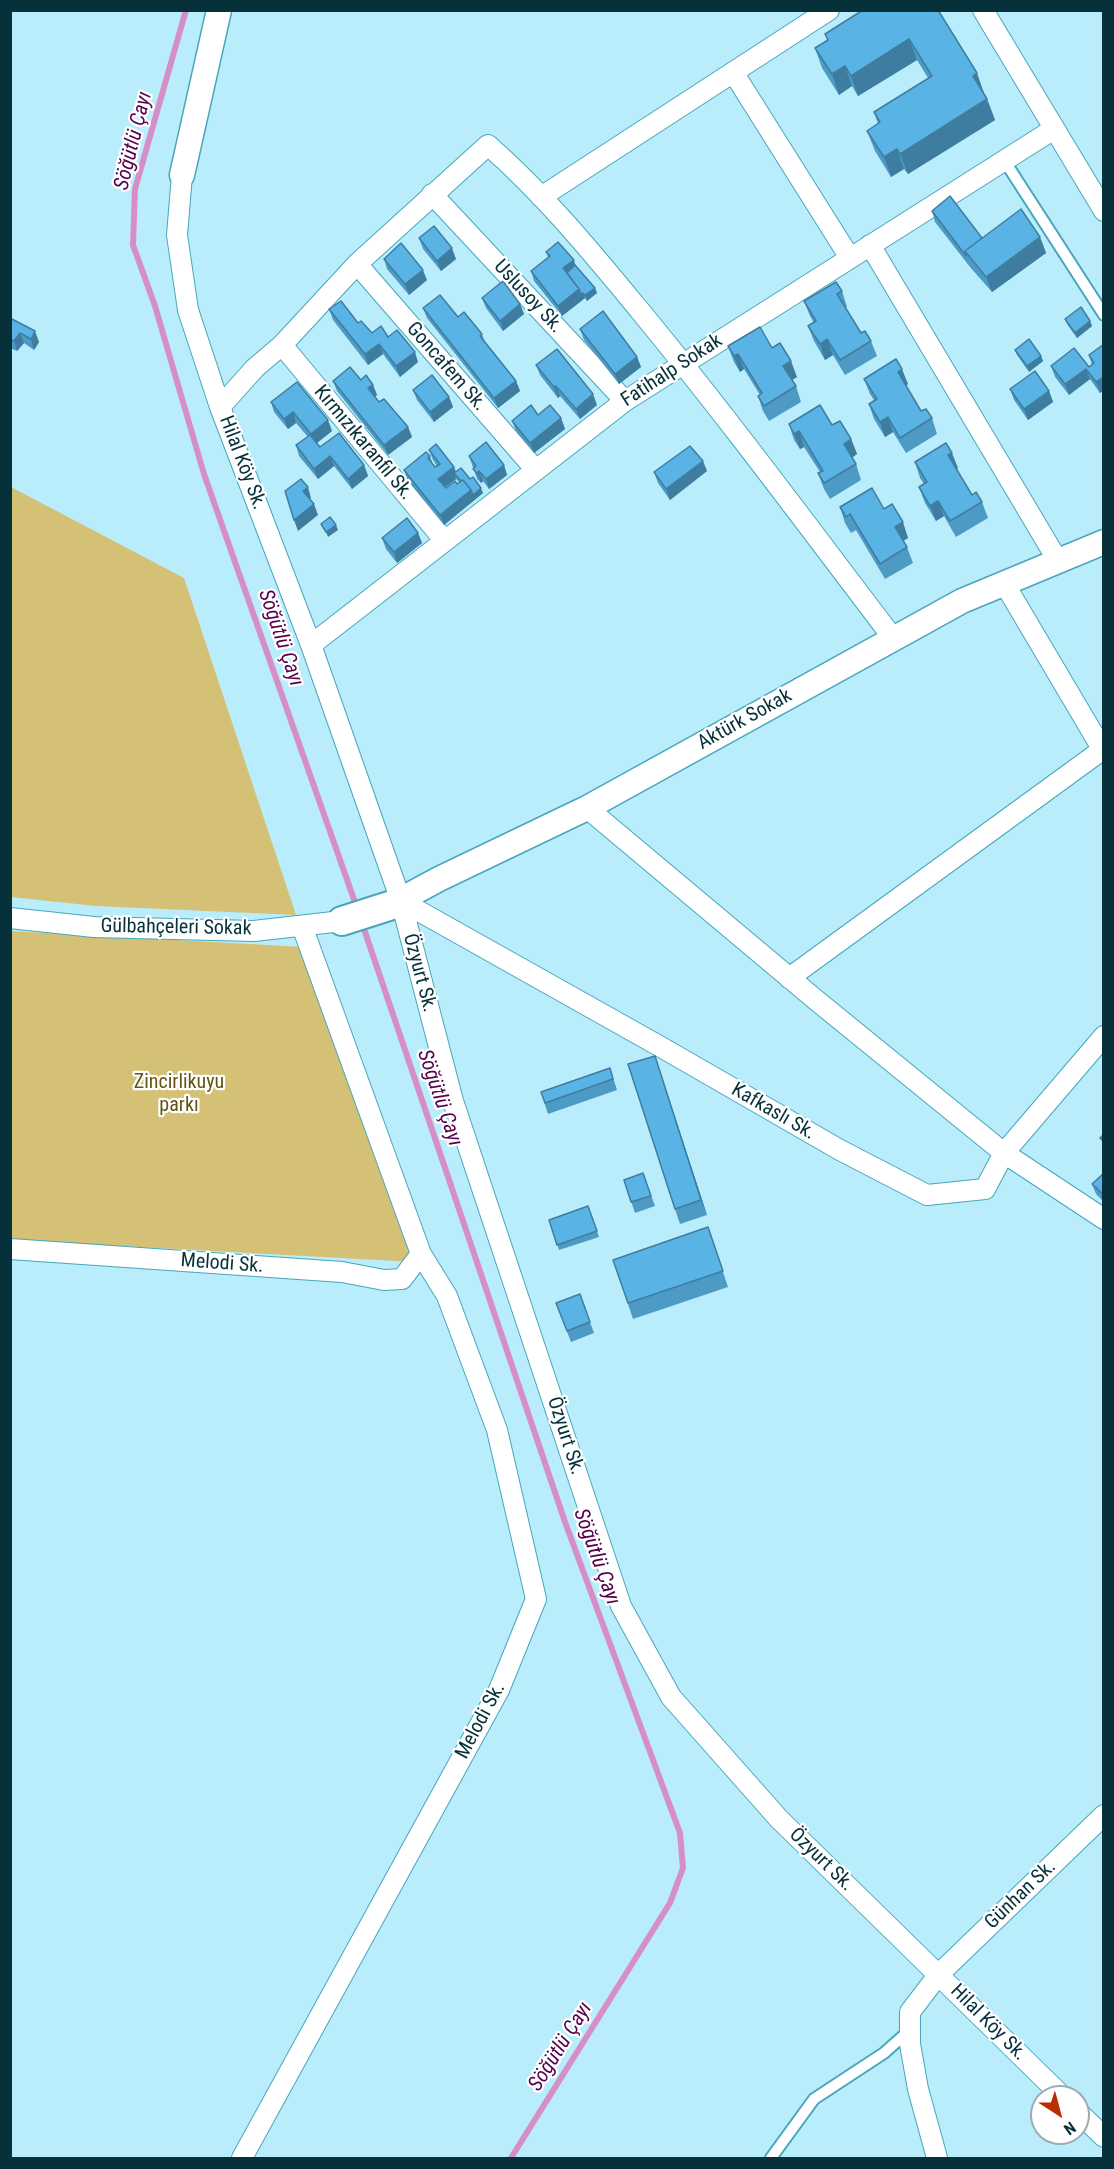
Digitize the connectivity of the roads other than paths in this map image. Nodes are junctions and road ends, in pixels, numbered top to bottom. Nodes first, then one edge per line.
1 (219, 10) edge
2 (829, 10) edge
3 (983, 10) edge
4 (733, 72) junction
5 (1054, 129) junction
6 (1004, 160) junction
7 (182, 175) joint
8 (432, 194) junction
9 (541, 197) junction
10 (1104, 211) edge
11 (870, 245) junction
12 (850, 258) junction
13 (357, 264) junction
14 (1104, 315) edge
15 (282, 345) junction
16 (683, 363) junction
17 (625, 401) junction
18 (220, 407) junction
19 (535, 469) junction
20 (445, 542) junction
21 (1104, 542) edge
22 (1058, 561) junction
23 (1004, 584) junction
24 (893, 638) junction
25 (311, 645) junction
26 (1103, 751) edge
27 (587, 808) junction
28 (395, 904) junction
29 (10, 918) edge
30 (342, 921) joint
31 (302, 926) junction
32 (789, 978) junction
33 (1104, 1036) edge
34 (1004, 1153) junction
35 (1104, 1219) edge
36 (10, 1249) edge
37 (421, 1254) junction
38 (1104, 1815) edge
39 (939, 1974) junction
40 (910, 2030) junction
41 (1051, 2085) edge
42 (1090, 2124) edge
43 (1104, 2137) edge
44 (242, 2158) edge
45 (771, 2158) edge
46 (937, 2158) edge

1 - 7 street, Hilal Köy Sk.
2 - 4 street
3 - 5 street
4 - 9 street
4 - 12 street
5 - 6 street, Fatihalp Sokak
5 - 10 street
6 - 11 street, Fatihalp Sokak
6 - 14 lane
7 - 18 street, Hilal Köy Sk.
8 - 9 street
8 - 13 street
8 - 17 street, Uslusoy Sk.
9 - 16 street
11 - 12 street, Fatihalp Sokak
11 - 22 street
12 - 16 street, Fatihalp Sokak
13 - 15 street
13 - 19 street, Goncafem Sk.
15 - 18 street
15 - 20 street, Kırmızıkaranfil Sk.
16 - 17 street, Fatihalp Sokak
16 - 24 street
17 - 19 street, Fatihalp Sokak
18 - 25 street, Hilal Köy Sk.
19 - 20 street, Fatihalp Sokak
20 - 25 street, Fatihalp Sokak
21 - 22 street, Aktürk Sokak
22 - 23 street, Aktürk Sokak
23 - 24 street, Aktürk Sokak
23 - 26 street
24 - 27 street, Aktürk Sokak
25 - 28 street, Hilal Köy Sk.
26 - 32 street
27 - 28 street, Aktürk Sokak
27 - 32 street
28 - 30 main road
28 - 34 street, Kafkaslı Sk.
28 - 39 street, Özyurt Sk.
29 - 31 street, Gülbahçeleri Sokak
30 - 31 street, Gülbahçeleri Sokak
31 - 37 street, Melodi Sk.
32 - 34 street
33 - 34 street, Kafkaslı Sk.
34 - 35 street
36 - 37 street, Melodi Sk.
37 - 44 street, Melodi Sk.
38 - 39 street, Günhan Sk.
39 - 40 street, Günhan Sk.
39 - 41 street, Hilal Köy Sk.
40 - 45 lane
40 - 46 street
42 - 43 street

